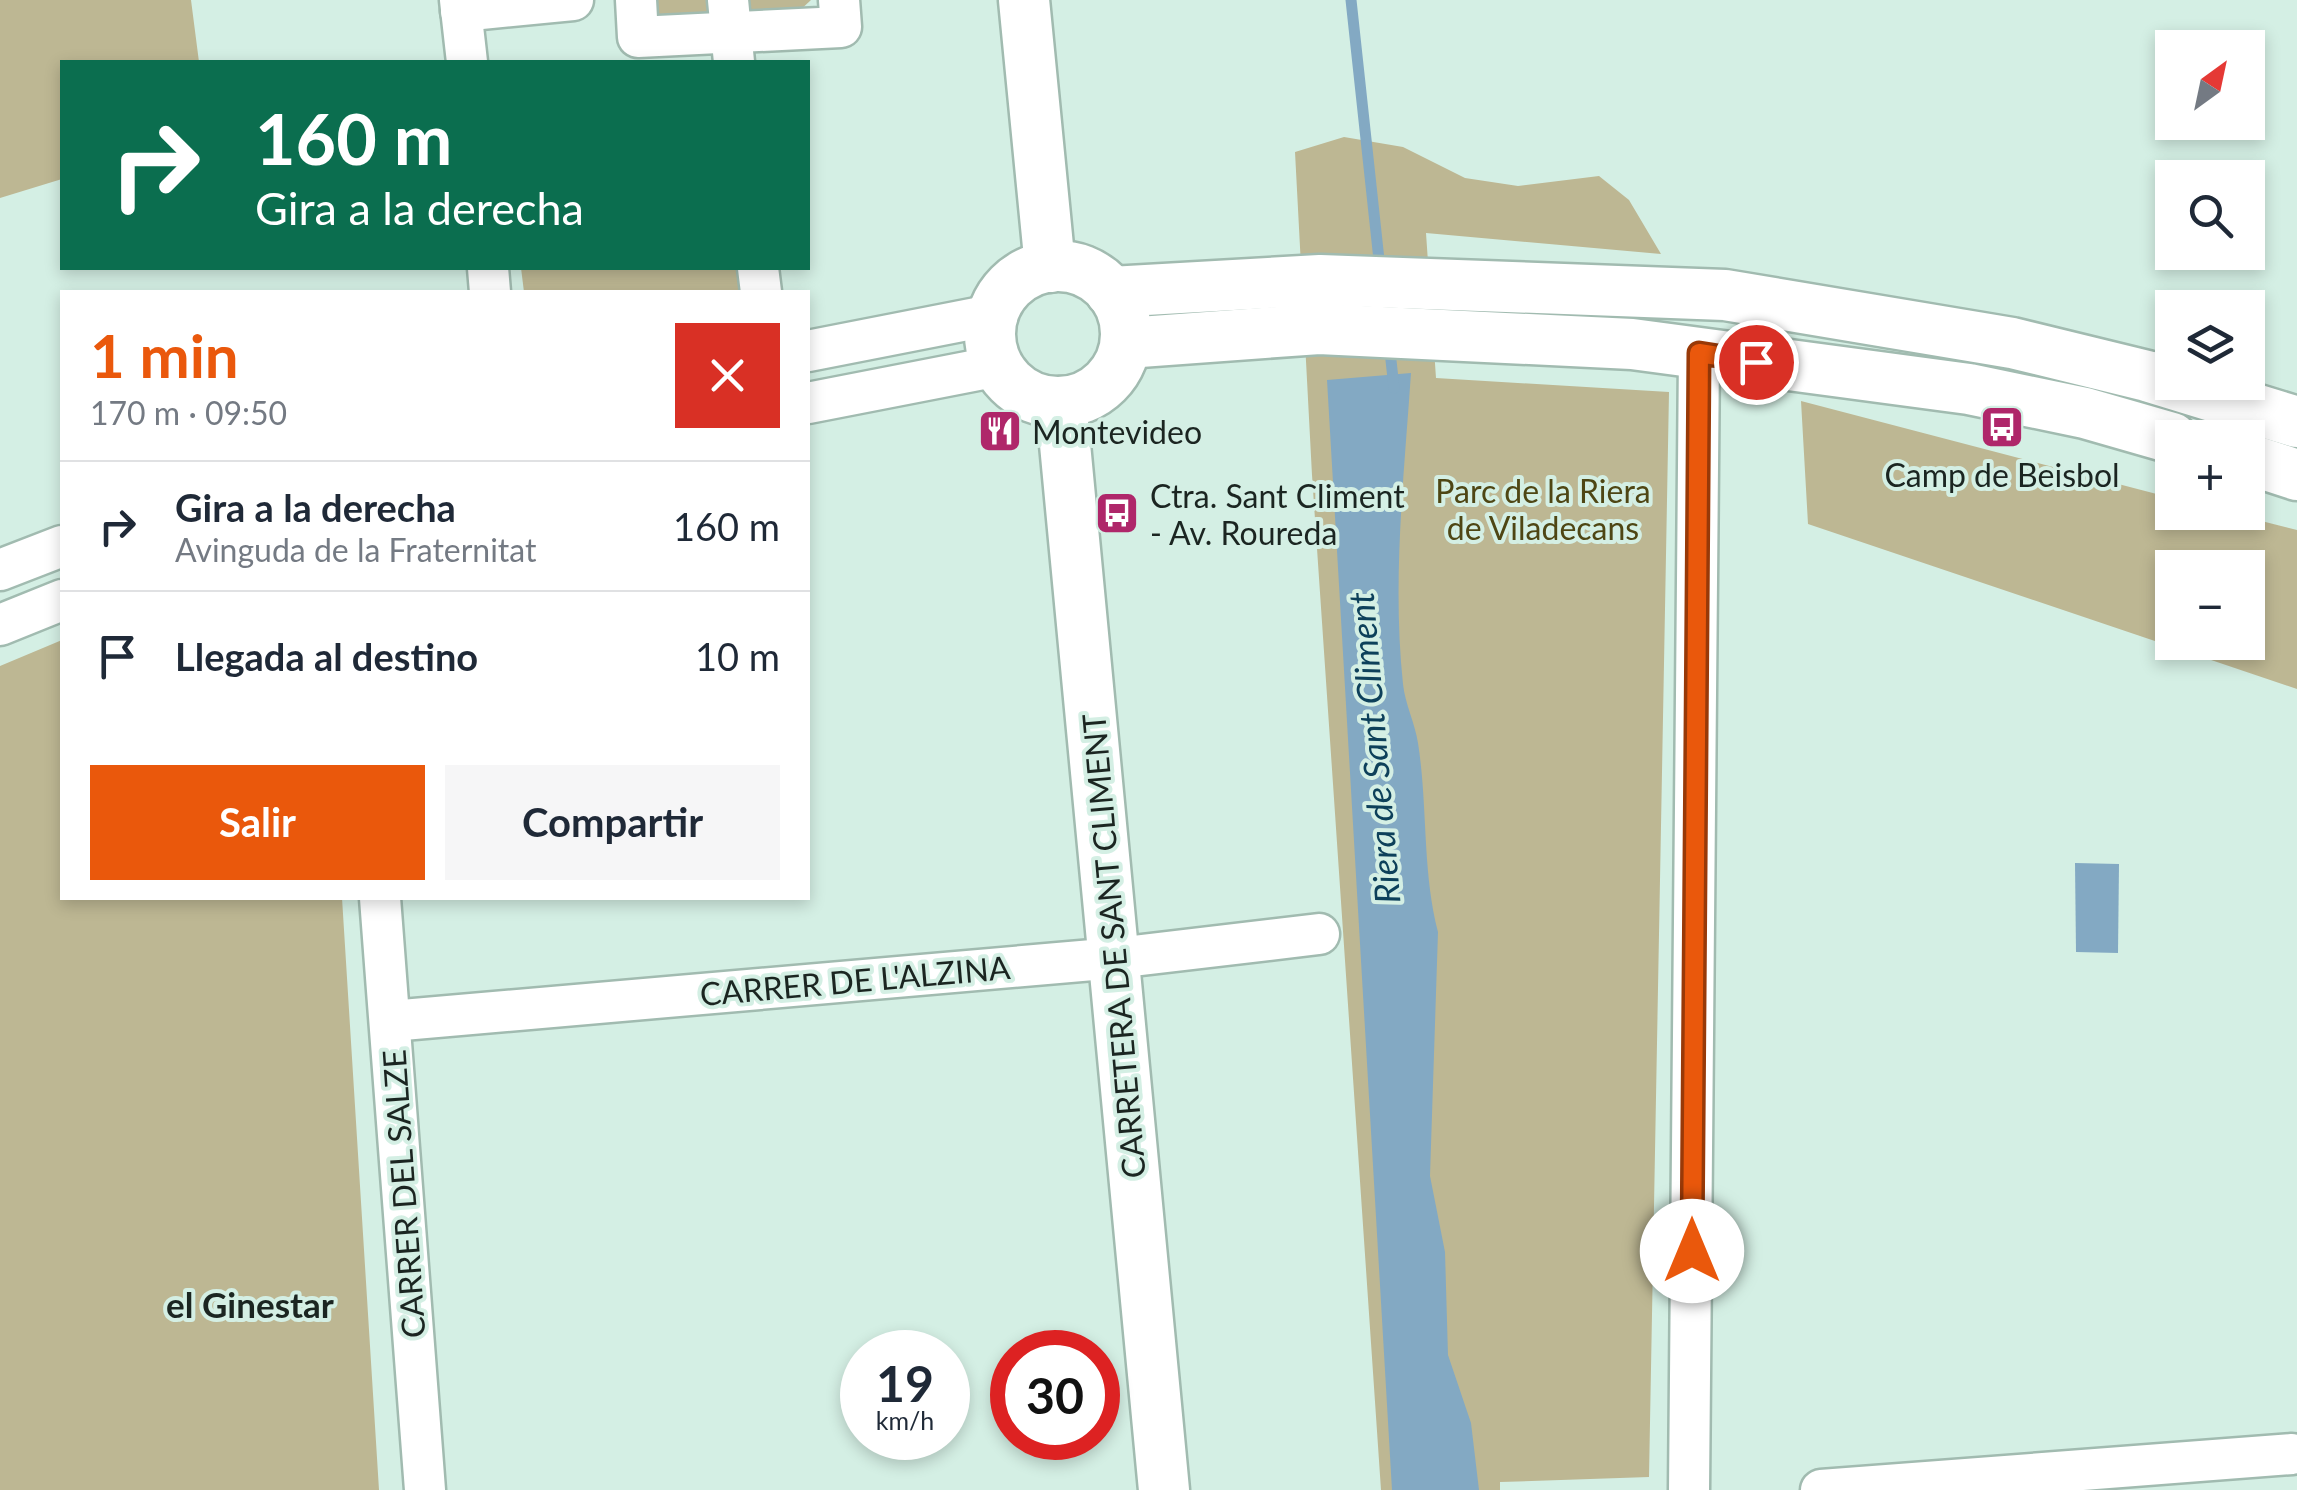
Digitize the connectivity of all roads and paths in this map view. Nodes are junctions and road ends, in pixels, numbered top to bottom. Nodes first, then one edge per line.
1 (573, 0) edge
2 (636, 0) edge
3 (839, 0) edge
4 (1024, 0) edge
5 (461, 6) edge
6 (731, 31) edge
7 (467, 60) edge
8 (1050, 267) junction
9 (1112, 292) junction
10 (1425, 307) junction
11 (992, 315) junction
12 (1126, 343) junction
13 (810, 351) edge
14 (1699, 353) junction
15 (998, 366) junction
16 (1061, 402) junction
17 (810, 403) edge
18 (2297, 422) edge
19 (2155, 434) edge
20 (2265, 465) edge
21 (2297, 475) edge
22 (60, 547) edge
23 (0, 570) edge
24 (60, 601) edge
25 (0, 625) edge
26 (380, 900) edge
27 (1319, 934) dead end
28 (1116, 958) junction
29 (390, 1020) junction
30 (2291, 1461) edge
31 (426, 1490) edge
32 (1164, 1490) edge
33 (1690, 1490) edge
34 (1821, 1490) edge

1 - 5 street
2 - 6 street
3 - 6 street
4 - 8 street
5 - 7 street
8 - 9 street
8 - 11 street
9 - 10 street
9 - 12 street
10 - 12 street
10 - 14 street
10 - 18 street
11 - 13 street
11 - 15 street
12 - 16 street
14 - 19 street
14 - 33 street
15 - 16 street
15 - 17 street
16 - 28 street, CARRETERA DE SANT CLIMENT
20 - 21 street
22 - 23 street
24 - 25 street
26 - 29 street, CARRER DEL SALZE
27 - 28 street, CARRER DE L'ALZINA
28 - 29 street, CARRER DE L'ALZINA
28 - 32 street, CARRETERA DE SANT CLIMENT
29 - 31 street, CARRER DEL SALZE
30 - 34 street

